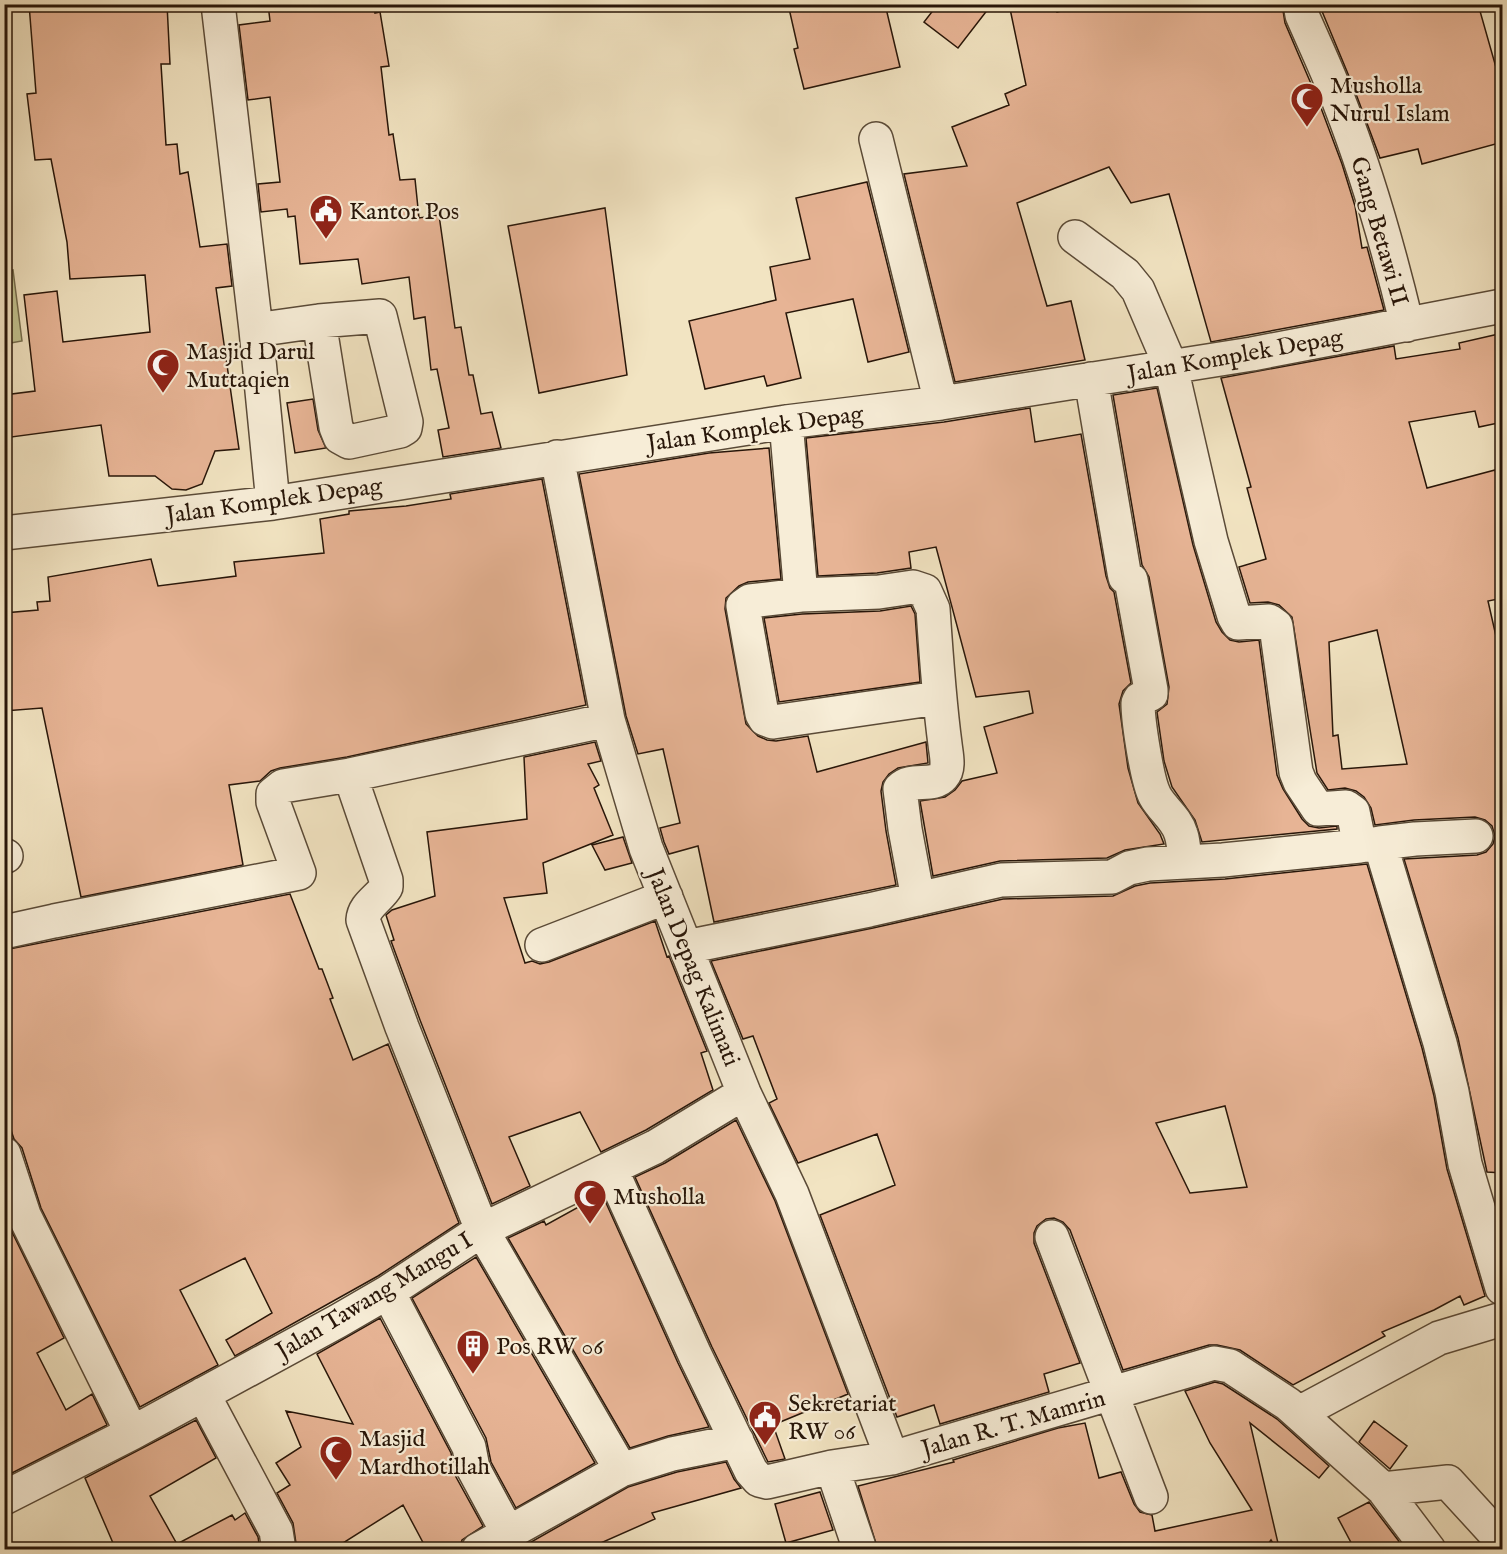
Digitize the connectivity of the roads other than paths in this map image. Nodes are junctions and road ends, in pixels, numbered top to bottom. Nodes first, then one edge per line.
1 (218, 4) edge
2 (1300, 4) edge
3 (876, 139) dead end
4 (1075, 237) dead end
5 (1503, 306) edge
6 (319, 321) dead end
7 (1407, 325) junction
8 (256, 330) junction
9 (1171, 367) junction
10 (1091, 379) junction
11 (941, 403) junction
12 (786, 422) junction
13 (557, 457) junction
14 (273, 503) junction
15 (4, 533) edge
16 (801, 595) junction
17 (938, 698) junction
18 (608, 720) junction
19 (350, 775) junction
20 (1476, 836) dead end
21 (1370, 844) junction
22 (1185, 862) junction
23 (666, 897) junction
24 (918, 898) junction
25 (4, 932) edge
26 (542, 945) dead end
27 (686, 947) junction
28 (744, 1093) junction
29 (4, 1154) edge
30 (611, 1169) junction
31 (14, 1219) edge
32 (482, 1230) junction
33 (1052, 1237) dead end
34 (1503, 1288) edge
35 (388, 1292) junction
36 (1503, 1319) edge
37 (203, 1394) junction
38 (1112, 1394) junction
39 (1299, 1413) junction
40 (132, 1433) junction
41 (737, 1441) junction
42 (892, 1458) junction
43 (832, 1467) junction
44 (621, 1470) junction
45 (1383, 1489) junction
46 (1151, 1497) dead end
47 (4, 1498) edge
48 (508, 1533) junction
49 (1503, 1541) edge
50 (279, 1550) edge
51 (478, 1550) edge
52 (860, 1550) edge
53 (1429, 1550) edge

1 - 8 street
2 - 7 street, Gang Betawi II
3 - 11 street
4 - 9 street
5 - 7 street, Jalan Komplek Depag
6 - 8 street
7 - 9 street, Jalan Komplek Depag
8 - 14 street
9 - 10 street, Jalan Komplek Depag
9 - 21 street
10 - 11 street, Jalan Komplek Depag
10 - 22 street
11 - 12 street, Jalan Komplek Depag
12 - 13 street, Jalan Komplek Depag
12 - 16 street
13 - 14 street, Jalan Komplek Depag
13 - 18 street, Jalan Depag Kalimati
14 - 15 street, Jalan Komplek Depag
16 - 17 street
16 - 17 street
17 - 24 street
18 - 19 street
18 - 23 street, Jalan Depag Kalimati
19 - 25 street
19 - 32 street
20 - 21 street
21 - 22 street
21 - 34 street
22 - 24 street
23 - 26 street
23 - 27 street, Jalan Depag Kalimati
24 - 27 street
27 - 28 street, Jalan Depag Kalimati
28 - 30 street, Jalan Tawang Mangu I
28 - 42 street, Jalan Depag Kalimati
29 - 31 street
30 - 32 street, Jalan Tawang Mangu I
30 - 41 street, Jalan R. T. Mamrin
31 - 40 street
32 - 35 street, Jalan Tawang Mangu I
32 - 44 street
33 - 38 street
35 - 37 street, Jalan Tawang Mangu I
35 - 48 street
36 - 39 street
37 - 40 street, Jalan Tawang Mangu I
37 - 50 street
38 - 39 street, Jalan R. T. Mamrin
38 - 42 street, Jalan R. T. Mamrin
38 - 46 street
39 - 45 street, Jalan R. T. Mamrin
40 - 47 street, Jalan Tawang Mangu I
41 - 43 street, Jalan R. T. Mamrin
41 - 44 street
42 - 43 street, Jalan R. T. Mamrin
43 - 52 street
44 - 48 street
45 - 49 street
45 - 53 street, Jalan R. T. Mamrin
48 - 51 street

